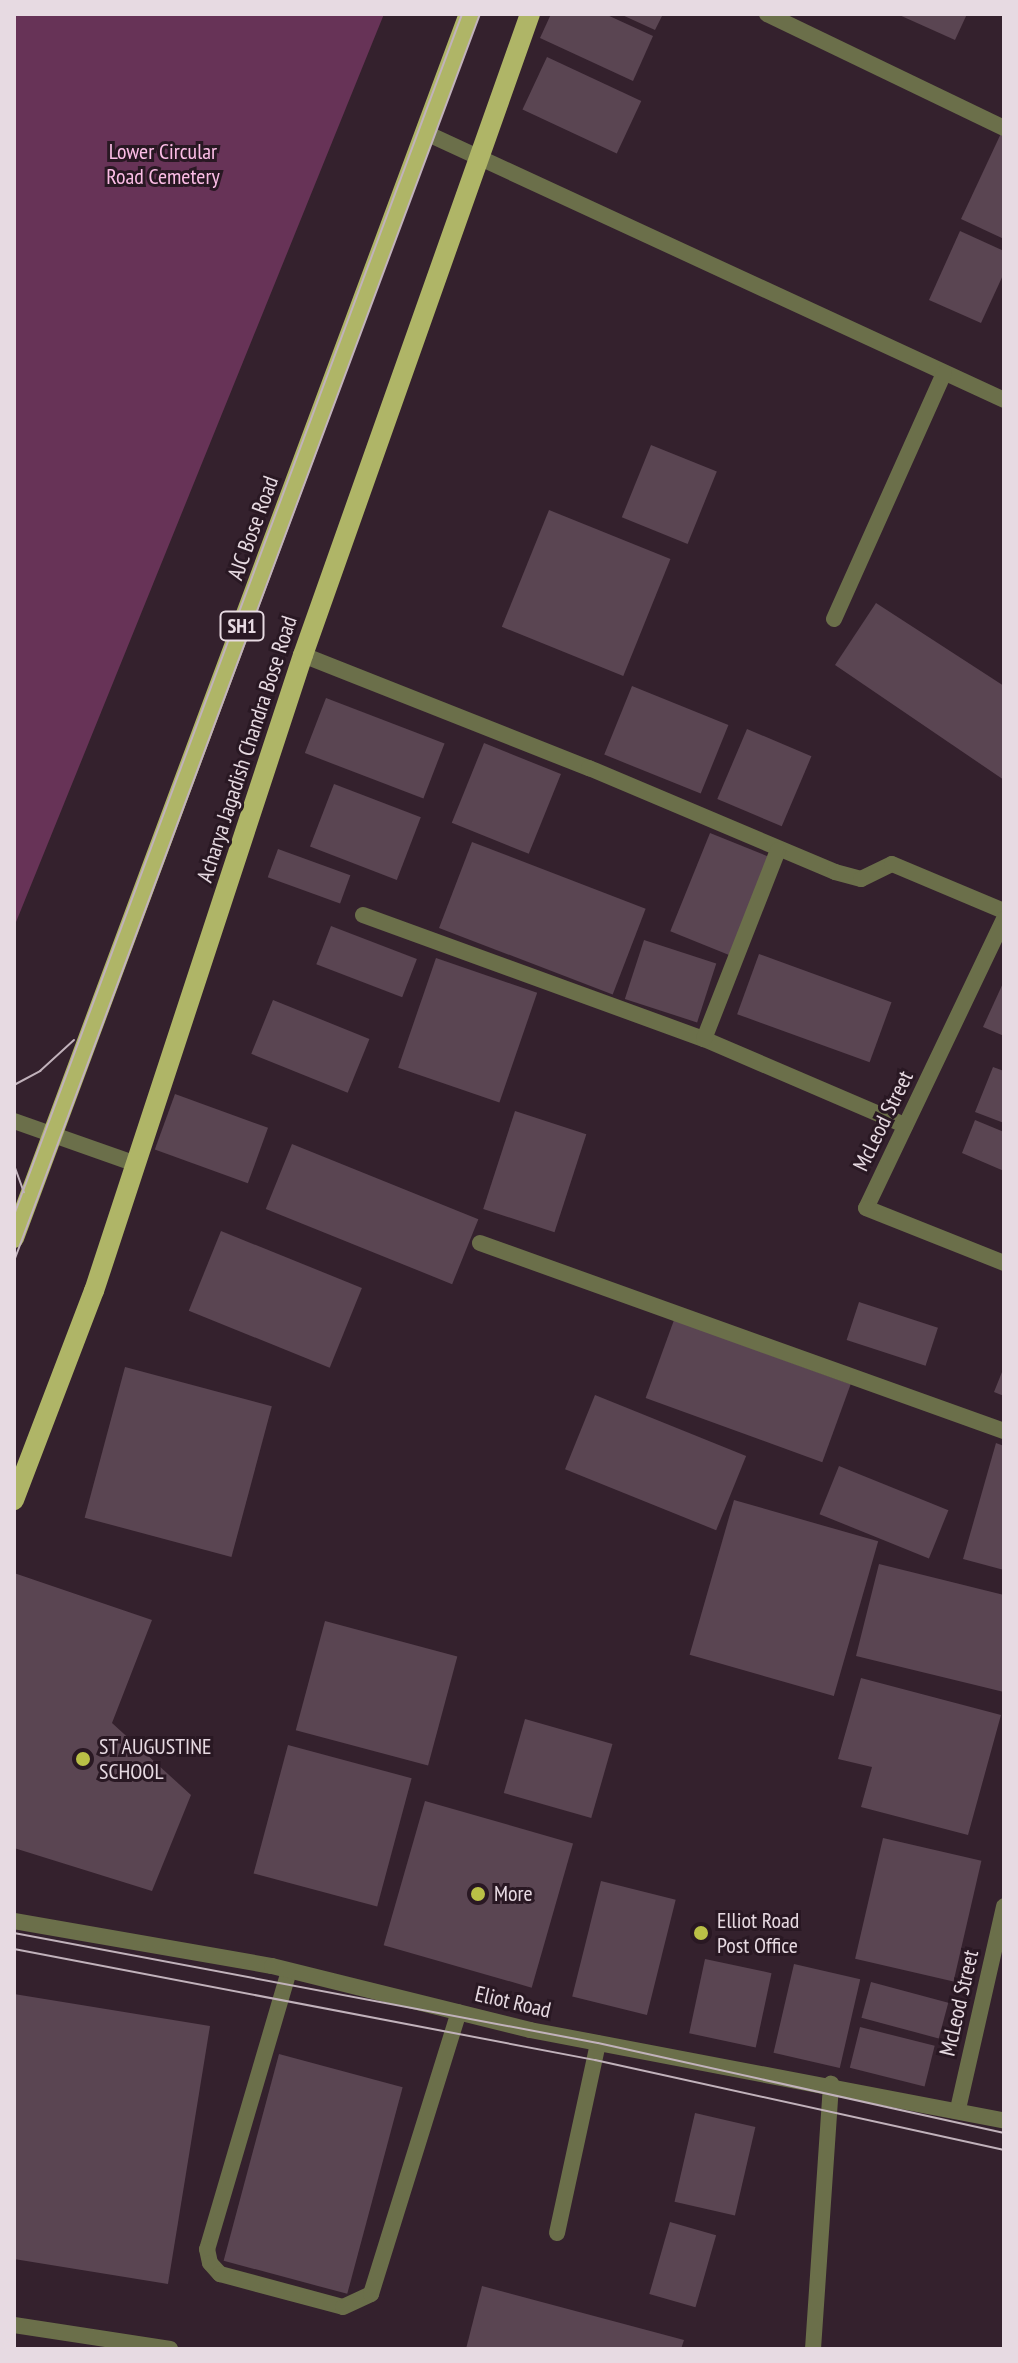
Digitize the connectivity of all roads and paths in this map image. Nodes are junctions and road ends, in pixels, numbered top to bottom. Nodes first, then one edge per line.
1 (469, 14) edge
2 (530, 14) edge
3 (767, 14) edge
4 (1004, 128) edge
5 (426, 133) junction
6 (479, 157) junction
7 (944, 373) junction
8 (1004, 400) edge
9 (834, 619) dead end
10 (303, 655) junction
11 (778, 850) junction
12 (1004, 911) edge
13 (363, 915) dead end
14 (1004, 919) edge
15 (704, 1039) junction
16 (14, 1121) edge
17 (905, 1125) junction
18 (52, 1135) junction
19 (136, 1164) junction
20 (14, 1238) edge
21 (480, 1243) dead end
22 (1004, 1263) edge
23 (1004, 1431) edge
24 (14, 1500) edge
25 (1004, 1906) edge
26 (14, 1921) edge
27 (289, 1971) junction
28 (459, 2012) junction
29 (598, 2043) junction
30 (831, 2084) junction
31 (958, 2109) junction
32 (1004, 2120) edge
33 (557, 2233) dead end
34 (14, 2325) edge
35 (170, 2349) edge
36 (813, 2349) edge

1 - 5 main road, AJC Bose Road / SH1
2 - 6 main road, Acharya Jagadish Chandra Bose Road
3 - 4 street
5 - 6 street
5 - 18 main road, AJC Bose Road / SH1
6 - 7 street
6 - 10 main road, Acharya Jagadish Chandra Bose Road
7 - 8 street
7 - 9 street
10 - 11 street
10 - 19 main road, Acharya Jagadish Chandra Bose Road
11 - 12 street
11 - 15 street
13 - 15 street
14 - 17 street, McLeod Street
15 - 17 street
16 - 18 street
17 - 22 street, McLeod Street
18 - 19 street
18 - 20 main road, AJC Bose Road / SH1
19 - 24 main road, Acharya Jagadish Chandra Bose Road
21 - 23 street
25 - 31 street, McLeod Street
26 - 27 street, Eliot Road
27 - 28 street, Eliot Road
27 - 28 street
28 - 29 street, Eliot Road
29 - 30 street, Eliot Road
29 - 33 street
30 - 31 street, Eliot Road
30 - 36 street
31 - 32 street, Eliot Road
34 - 35 street

